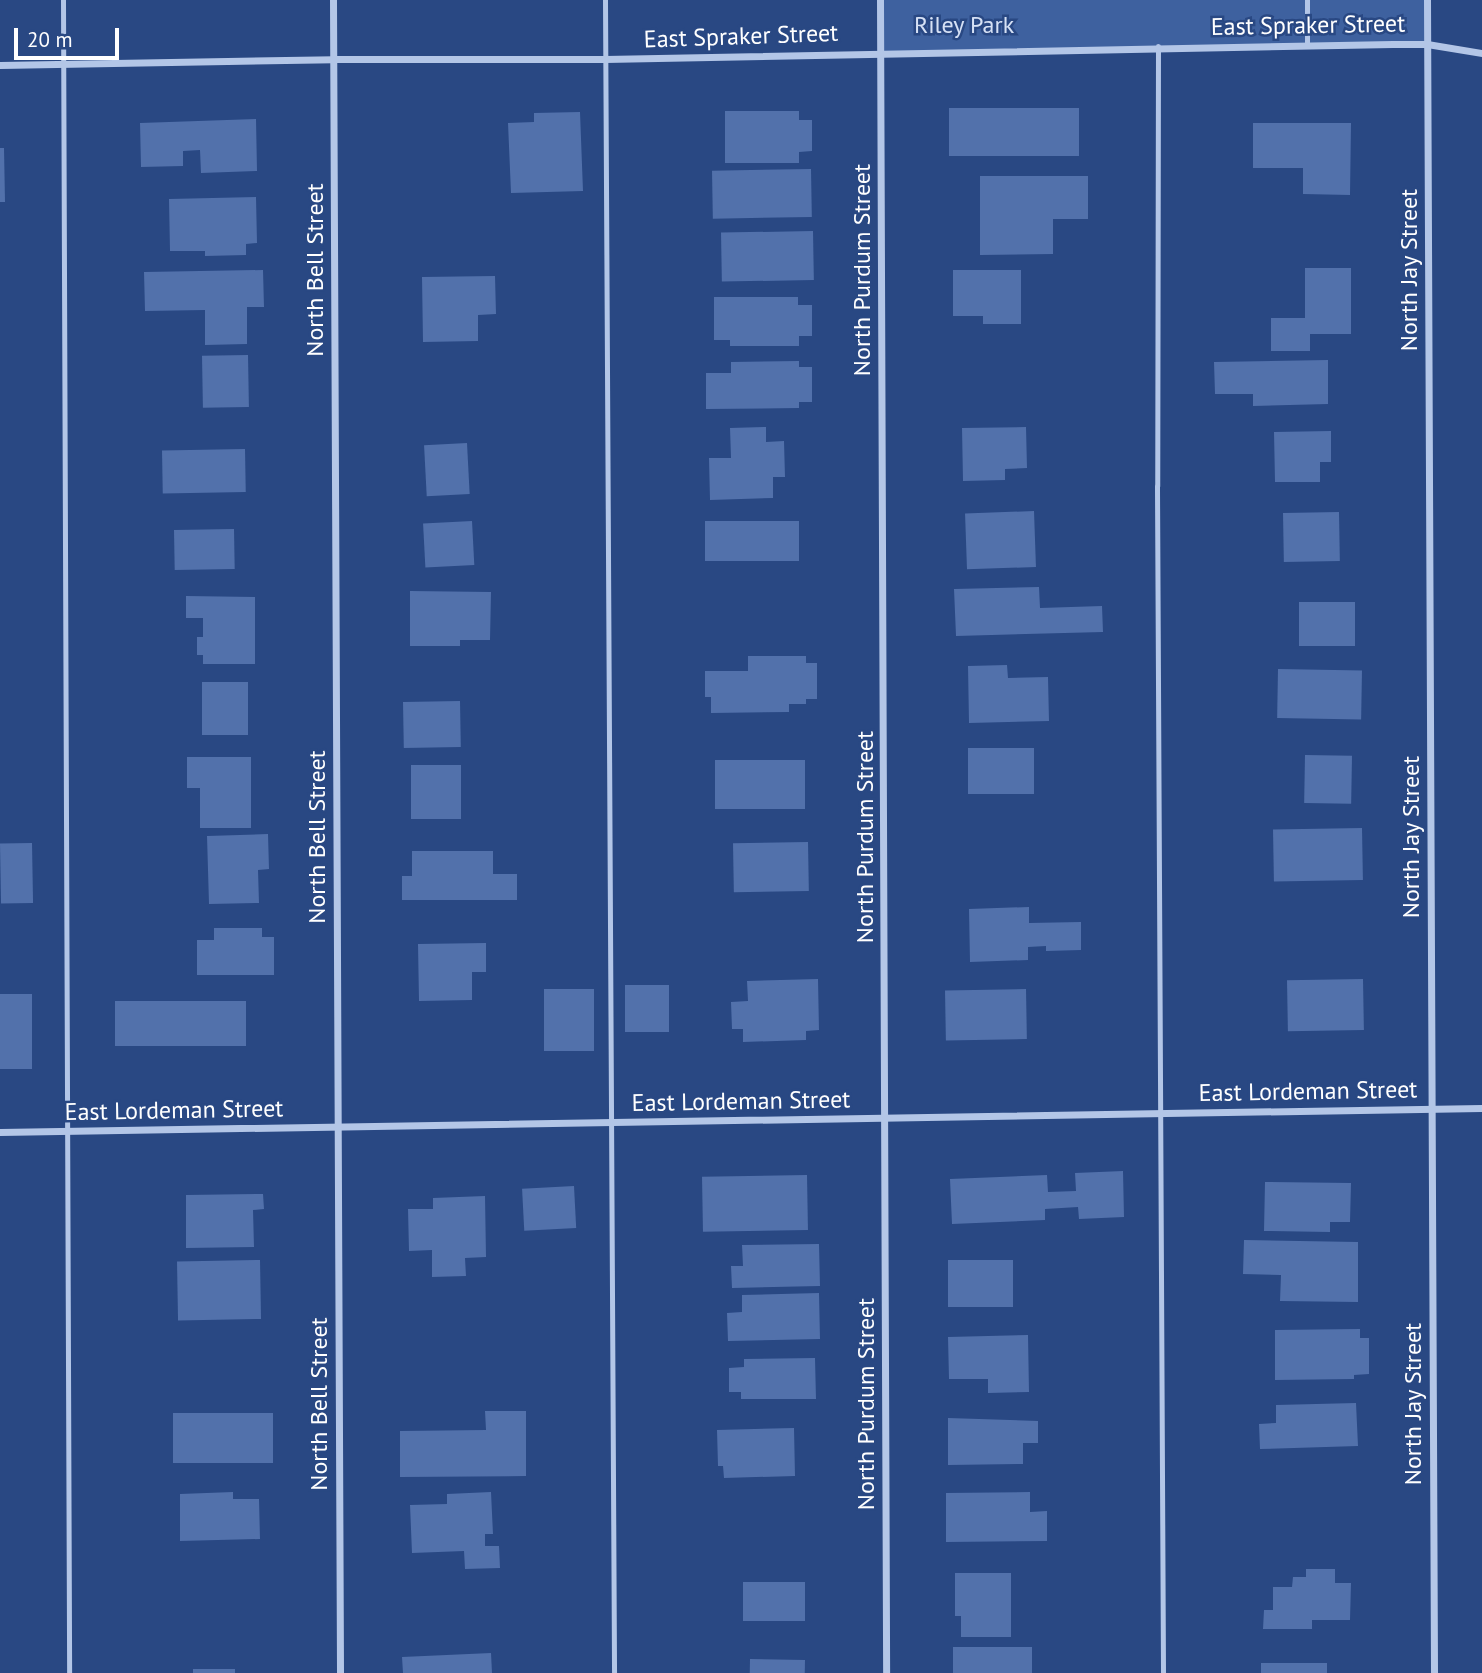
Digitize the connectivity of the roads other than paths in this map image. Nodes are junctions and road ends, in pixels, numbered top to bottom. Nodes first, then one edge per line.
1 (64, 0) edge
2 (333, 0) edge
3 (605, 0) edge
4 (880, 0) edge
5 (1307, 0) edge
6 (1427, 0) edge
7 (1427, 44) junction
8 (1307, 45) junction
9 (1158, 46) junction
10 (880, 52) junction
11 (1482, 53) edge
12 (334, 59) junction
13 (605, 59) junction
14 (64, 64) junction
15 (0, 65) edge
16 (1432, 1108) junction
17 (1482, 1108) edge
18 (1162, 1113) junction
19 (884, 1118) junction
20 (613, 1122) junction
21 (338, 1126) junction
22 (68, 1131) junction
23 (0, 1132) edge
24 (69, 1673) edge
25 (340, 1673) edge
26 (614, 1673) edge
27 (886, 1673) edge
28 (1163, 1673) edge
29 (1434, 1673) edge

1 - 14 lane
2 - 12 street, North Bell Street
3 - 13 lane
4 - 10 street, North Purdum Street
5 - 8 lane
6 - 7 street, North Jay Street
7 - 8 street, East Spraker Street
7 - 11 street, East Spraker Street
7 - 16 street, North Jay Street
8 - 9 street, East Spraker Street
9 - 10 street, East Spraker Street
9 - 18 lane
10 - 13 street, East Spraker Street
10 - 19 street, North Purdum Street
12 - 13 street, East Spraker Street
12 - 14 street, East Spraker Street
12 - 21 street, North Bell Street
13 - 20 lane
14 - 15 street, East Spraker Street
14 - 22 lane
16 - 17 street, East Lordeman Street
16 - 18 street, East Lordeman Street
16 - 29 street, North Jay Street
18 - 19 street, East Lordeman Street
18 - 28 lane
19 - 20 street, East Lordeman Street
19 - 27 street, North Purdum Street
20 - 21 street, East Lordeman Street
20 - 26 lane
21 - 22 street, East Lordeman Street
21 - 25 street, North Bell Street
22 - 23 street, East Lordeman Street
22 - 24 lane

